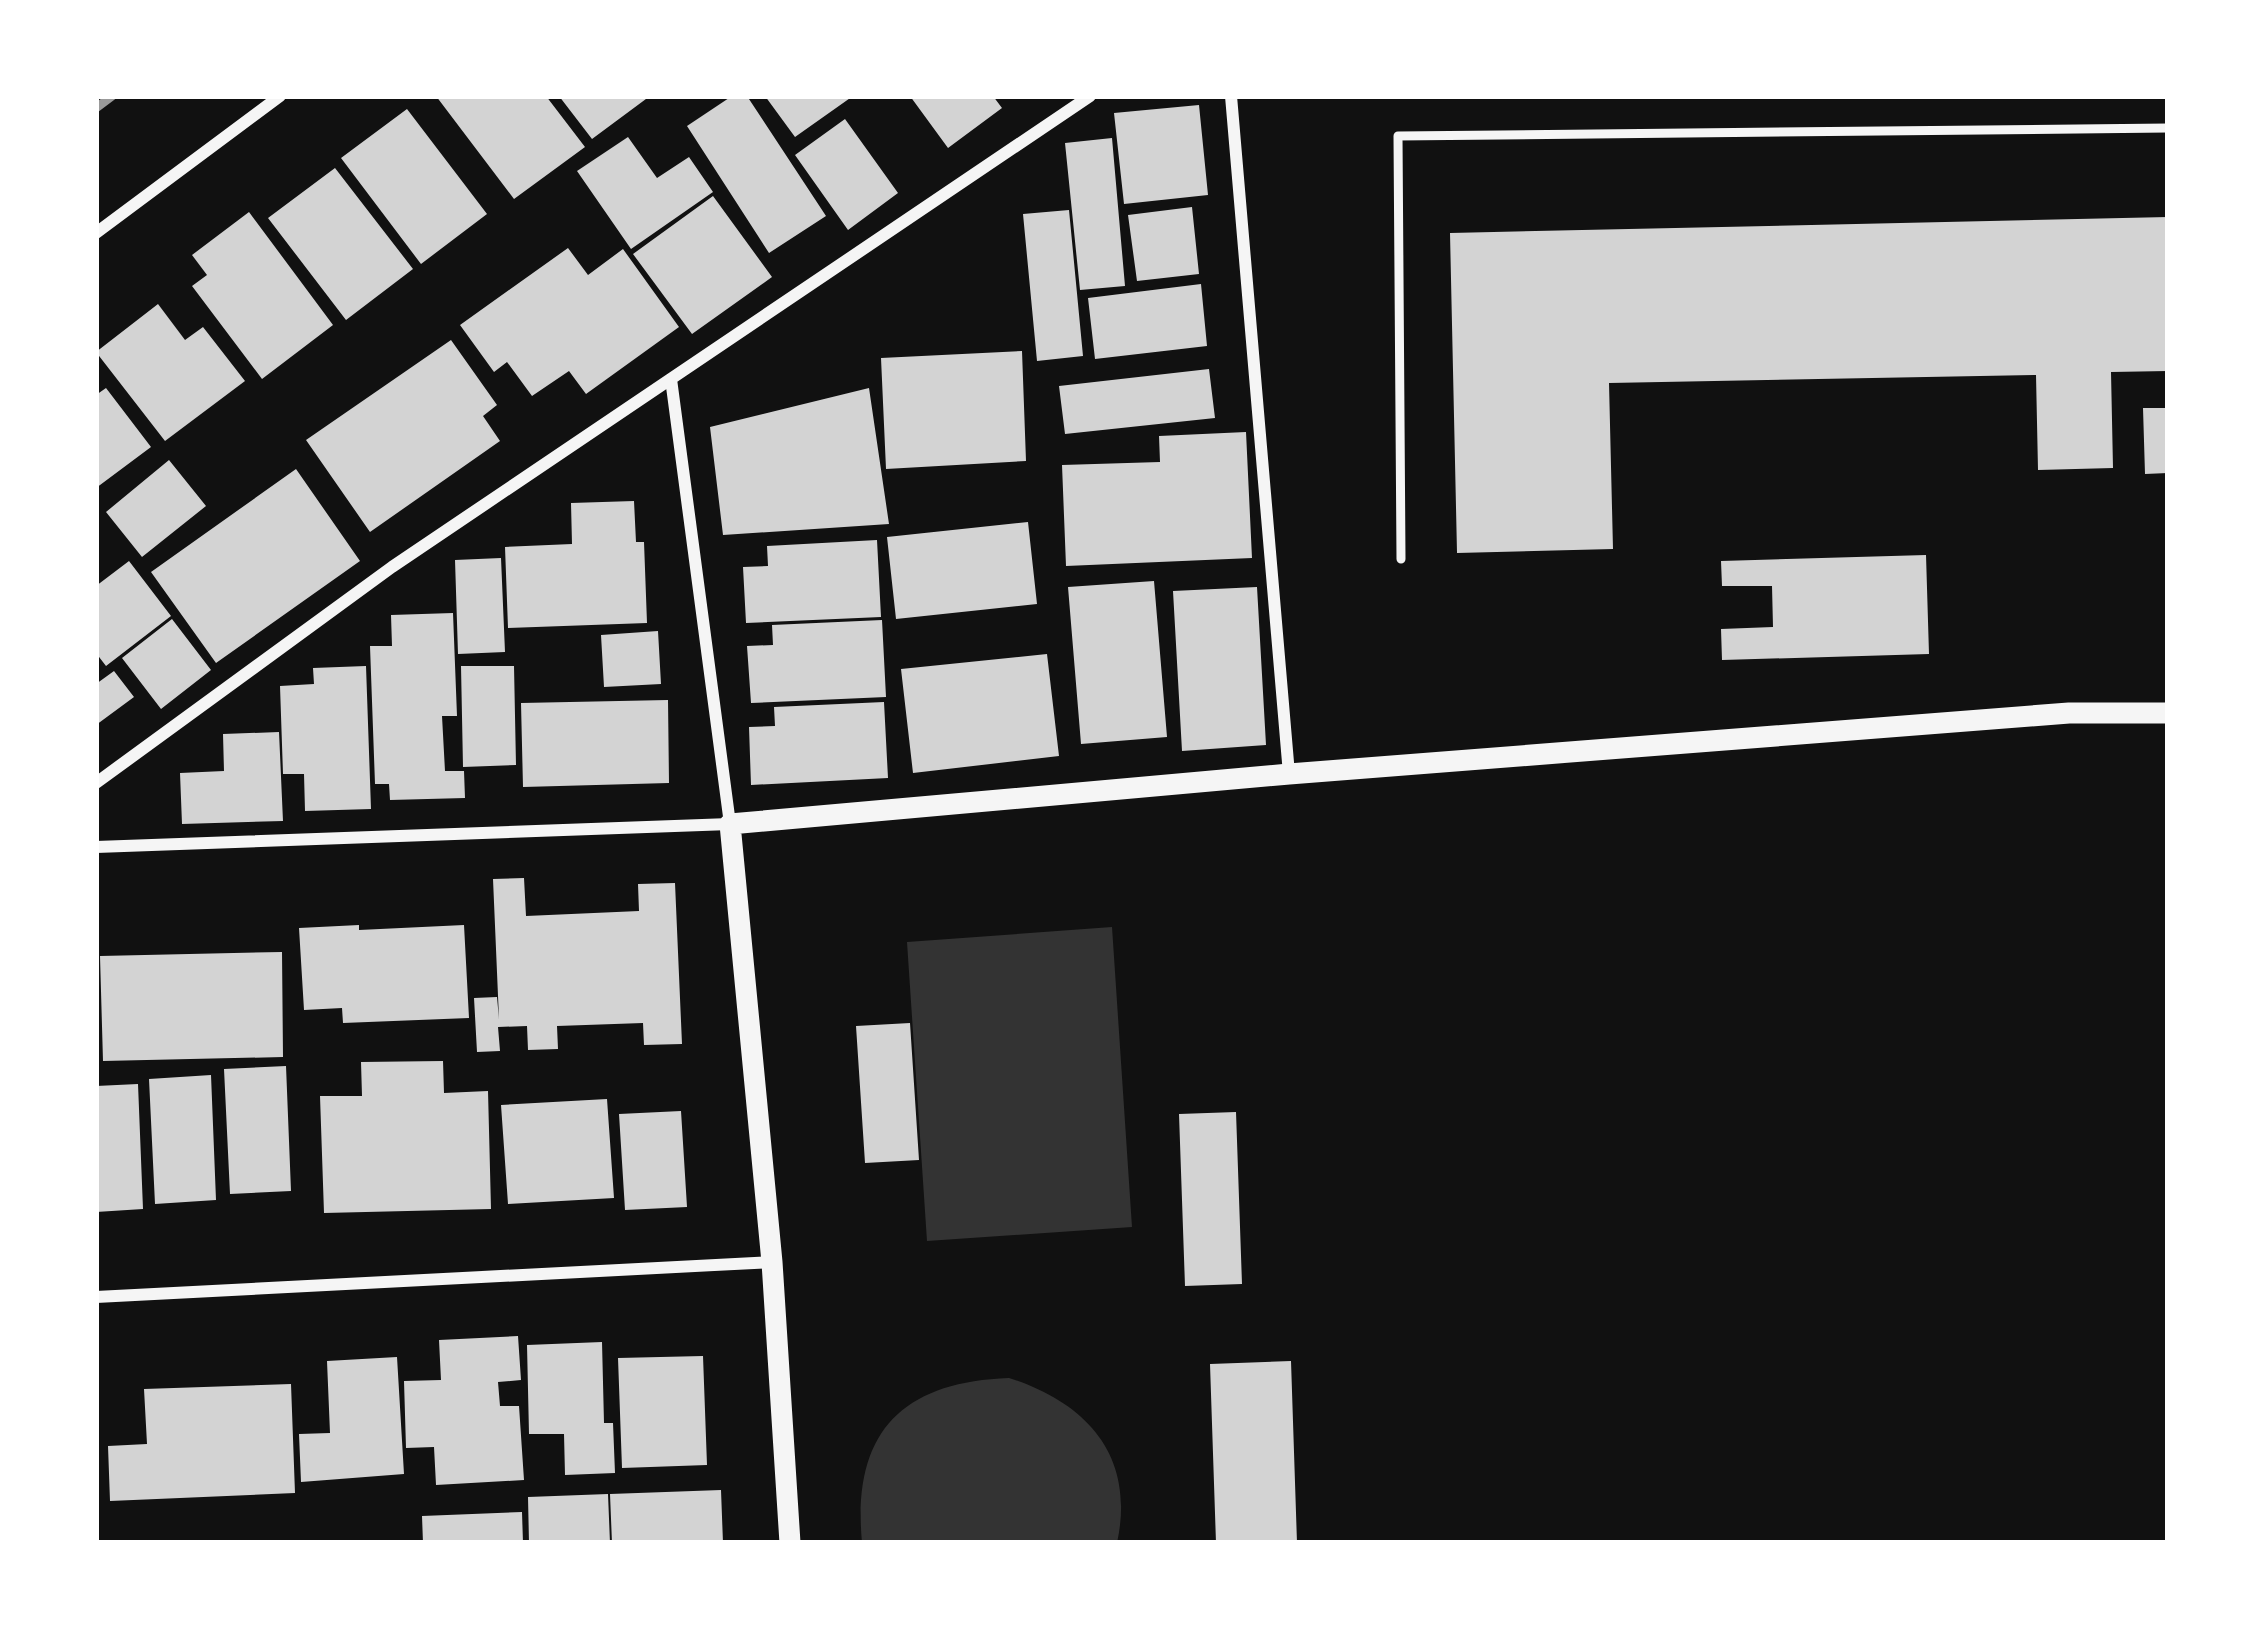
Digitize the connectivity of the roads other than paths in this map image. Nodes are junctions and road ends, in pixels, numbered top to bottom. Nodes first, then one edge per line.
1 (280, 96) edge
2 (1090, 96) edge
3 (1231, 96) edge
4 (2168, 128) edge
5 (96, 233) edge
6 (671, 379) junction
7 (1401, 559) dead end
8 (2168, 713) edge
9 (1289, 774) junction
10 (96, 783) edge
11 (730, 824) junction
12 (96, 847) edge
13 (772, 1262) junction
14 (96, 1297) edge
15 (790, 1543) edge

1 - 5 street
2 - 6 street
3 - 9 street
4 - 7 lane
6 - 10 street
6 - 11 street
8 - 9 street
9 - 11 street
11 - 12 street
11 - 13 street
13 - 14 street
13 - 15 street

